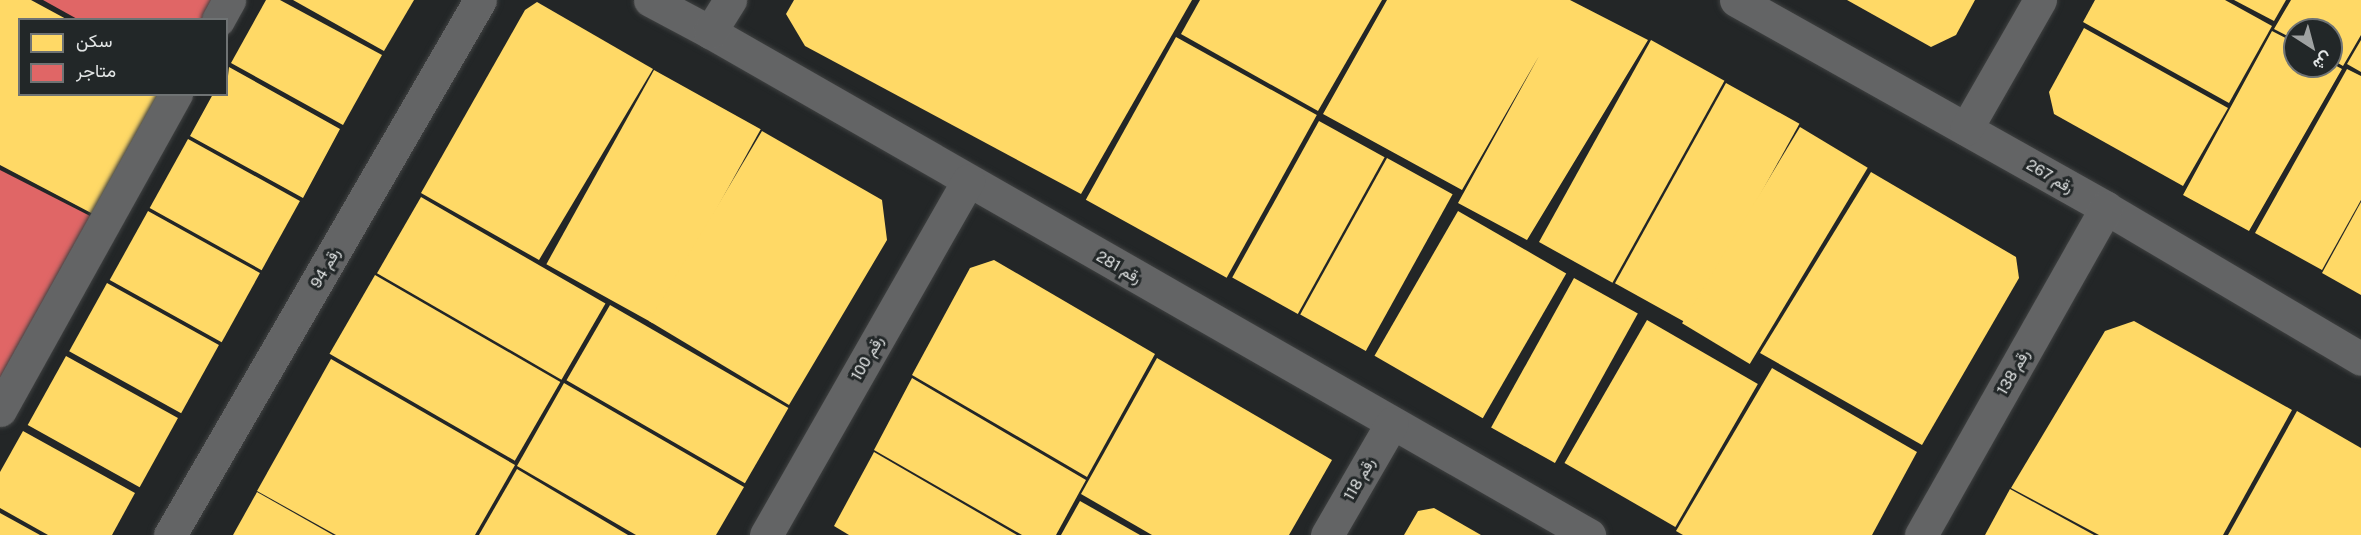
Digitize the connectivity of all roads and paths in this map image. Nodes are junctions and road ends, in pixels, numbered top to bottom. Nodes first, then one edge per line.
1 (229, 0) edge
2 (480, 0) edge
3 (650, 0) edge
4 (730, 0) edge
5 (1736, 0) edge
6 (2040, 0) edge
7 (219, 18) edge
8 (711, 32) junction
9 (175, 96) edge
10 (1966, 129) junction
11 (968, 181) junction
12 (2106, 208) junction
13 (2361, 359) edge
14 (0, 410) edge
15 (1392, 423) junction
16 (170, 535) edge
17 (766, 535) edge
18 (1327, 535) edge
19 (1589, 535) edge
20 (1921, 535) edge

1 - 7 street
2 - 16 street, رقم 94
3 - 8 street, رقم 281
4 - 8 street
5 - 10 street, رقم 267
6 - 10 street
8 - 11 street, رقم 281
9 - 14 street
10 - 12 street, رقم 267
11 - 15 street, رقم 281
11 - 17 street, رقم 100
12 - 13 street, رقم 267
12 - 20 street, رقم 138
15 - 18 street, رقم 118
15 - 19 street, رقم 281

